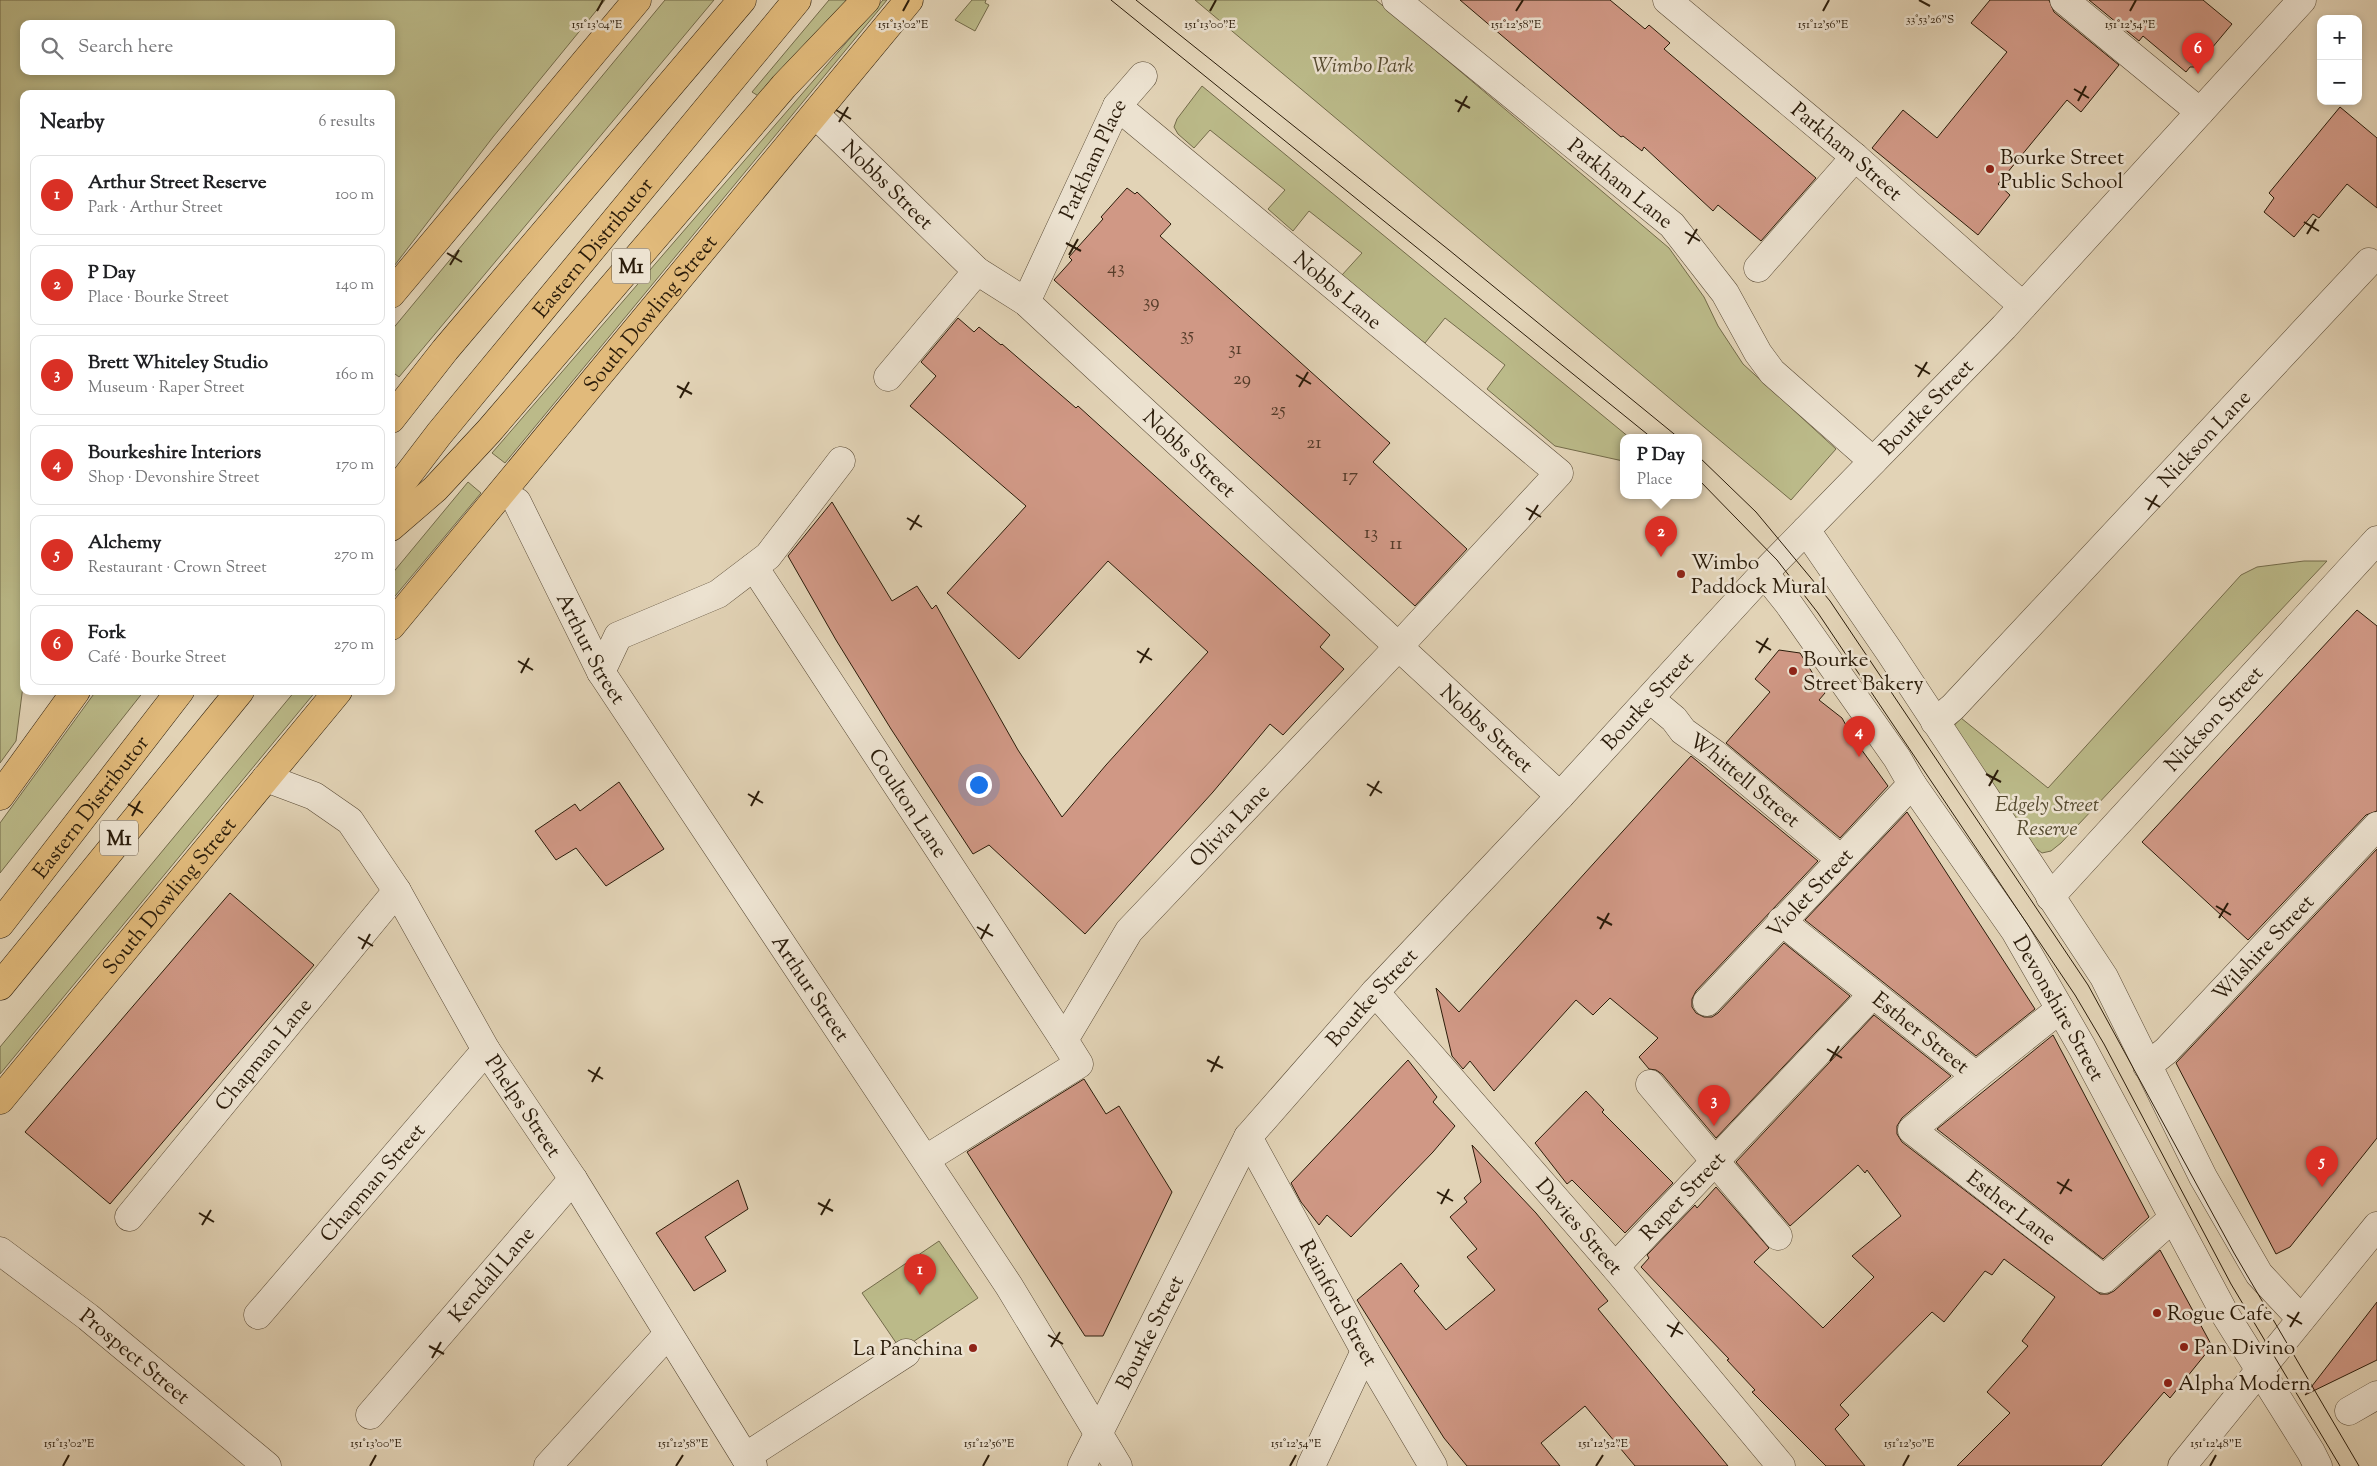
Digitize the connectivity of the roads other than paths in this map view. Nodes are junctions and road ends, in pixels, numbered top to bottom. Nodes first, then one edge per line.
1 (638, 0) edge
2 (742, 0) edge
3 (797, 0) edge
4 (866, 0) edge
5 (909, 0) edge
6 (1396, 0) edge
7 (1667, 0) edge
8 (2064, 0) edge
9 (2302, 0) edge
10 (1143, 76) dead end
11 (1117, 106) junction
12 (2200, 112) junction
13 (816, 115) junction
14 (1854, 157) junction
15 (2369, 262) dead end
16 (1758, 268) dead end
17 (977, 271) junction
18 (395, 289) edge
19 (1026, 302) junction
20 (2023, 306) junction
21 (888, 378) dead end
22 (395, 414) edge
23 (841, 461) dead end
24 (1873, 461) junction
25 (1559, 473) joint
26 (395, 492) edge
27 (517, 502) dead end
28 (395, 523) edge
29 (1806, 530) junction
30 (2377, 540) edge
31 (754, 567) junction
32 (1764, 573) junction
33 (395, 621) edge
34 (1399, 646) junction
35 (602, 672) junction
36 (73, 695) edge
37 (177, 695) edge
38 (237, 695) edge
39 (335, 695) edge
40 (1650, 699) junction
41 (1935, 722) junction
42 (266, 778) junction
43 (1912, 784) junction
44 (0, 796) edge
45 (1560, 796) junction
46 (2377, 826) edge
47 (1841, 857) junction
48 (396, 892) junction
49 (2050, 897) junction
50 (1781, 921) junction
51 (0, 924) edge
52 (0, 986) edge
53 (1375, 992) junction
54 (1872, 995) junction
55 (1707, 1002) dead end
56 (2060, 1009) junction
57 (1064, 1040) junction
58 (486, 1050) junction
59 (2147, 1066) junction
60 (1976, 1076) junction
61 (1650, 1084) dead end
62 (0, 1100) edge
63 (1248, 1137) junction
64 (926, 1159) junction
65 (1715, 1162) junction
66 (573, 1179) junction
67 (129, 1217) dead end
68 (2173, 1218) junction
69 (2377, 1226) edge
70 (1778, 1236) dead end
71 (0, 1251) edge
72 (1615, 1267) junction
73 (258, 1315) dead end
74 (2301, 1319) junction
75 (668, 1334) junction
76 (1365, 1351) junction
77 (906, 1353) dead end
78 (2260, 1370) junction
79 (2377, 1395) edge
80 (2349, 1411) dead end
81 (370, 1415) dead end
82 (1098, 1432) junction
83 (749, 1461) edge
84 (267, 1466) edge
85 (548, 1466) edge
86 (1082, 1466) edge
87 (1118, 1466) edge
88 (1311, 1466) edge
89 (1434, 1466) edge
90 (1780, 1466) edge
91 (2182, 1466) edge
92 (2318, 1466) edge

1 - 18 main road
2 - 22 main road
3 - 26 main road, Eastern Distributor / M1
4 - 28 main road, M1
5 - 13 main road, South Dowling Street
6 - 24 street, Parkham Lane
7 - 14 street, Parkham Street
8 - 12 street
9 - 12 street, Bourke Street
10 - 11 street, Parkham Place
11 - 19 street, Parkham Place
11 - 25 street, Nobbs Lane
12 - 20 street, Bourke Street
13 - 17 street, Nobbs Street
13 - 33 main road, South Dowling Street
14 - 16 street
14 - 20 street, Parkham Street
15 - 41 street, Nickson Lane
17 - 19 street, Nobbs Street
17 - 21 street
19 - 34 street, Nobbs Street
20 - 24 street, Bourke Street
23 - 31 street
24 - 29 street, Bourke Street
25 - 34 street, Olivia Lane
27 - 35 street, Arthur Street
29 - 32 street, Bourke Street
29 - 41 street
30 - 49 street, Nickson Street
31 - 35 street
31 - 57 street, Coulton Lane
32 - 40 street, Bourke Street
32 - 43 street, Devonshire Street
34 - 45 street, Nobbs Street
34 - 57 street, Olivia Lane
35 - 64 street, Arthur Street
36 - 44 main road
37 - 51 main road, Eastern Distributor / M1
38 - 52 main road, Eastern Distributor / M1
39 - 42 main road, South Dowling Street
40 - 45 street, Bourke Street
40 - 47 street, Whittell Street
41 - 49 street
42 - 48 street, Phelps Street
42 - 62 main road, South Dowling Street
43 - 47 street, Violet Street
43 - 56 street, Devonshire Street
45 - 53 street, Bourke Street
46 - 59 street, Wilshire Street
47 - 50 street, Violet Street
48 - 58 street, Phelps Street
48 - 67 street, Chapman Lane
49 - 59 street
50 - 54 street, Esther Street
50 - 55 street, Violet Street
53 - 63 street, Bourke Street
53 - 72 street, Davies Street
54 - 60 street, Esther Street
54 - 65 street, Raper Street
56 - 60 street, Esther Street
56 - 68 street, Devonshire Street
57 - 64 street
58 - 66 street, Phelps Street
58 - 73 street, Chapman Street
59 - 74 street
60 - 68 street, Esther Lane
61 - 65 street
63 - 76 street, Rainford Street
63 - 82 street, Bourke Street
64 - 82 street, Arthur Street
65 - 70 street
65 - 72 street, Raper Street
66 - 75 street, Phelps Street
66 - 81 street, Kendall Lane
68 - 78 street, Devonshire Street
69 - 74 street
71 - 84 street, Prospect Street
72 - 90 street, Davies Street
74 - 78 street
75 - 83 street, Phelps Street
75 - 85 street
76 - 88 street
76 - 89 street, Rainford Street
77 - 83 street
78 - 91 street
78 - 92 street, Devonshire Street
79 - 80 street
82 - 86 street, Bourke Street
82 - 87 street, Arthur Street

